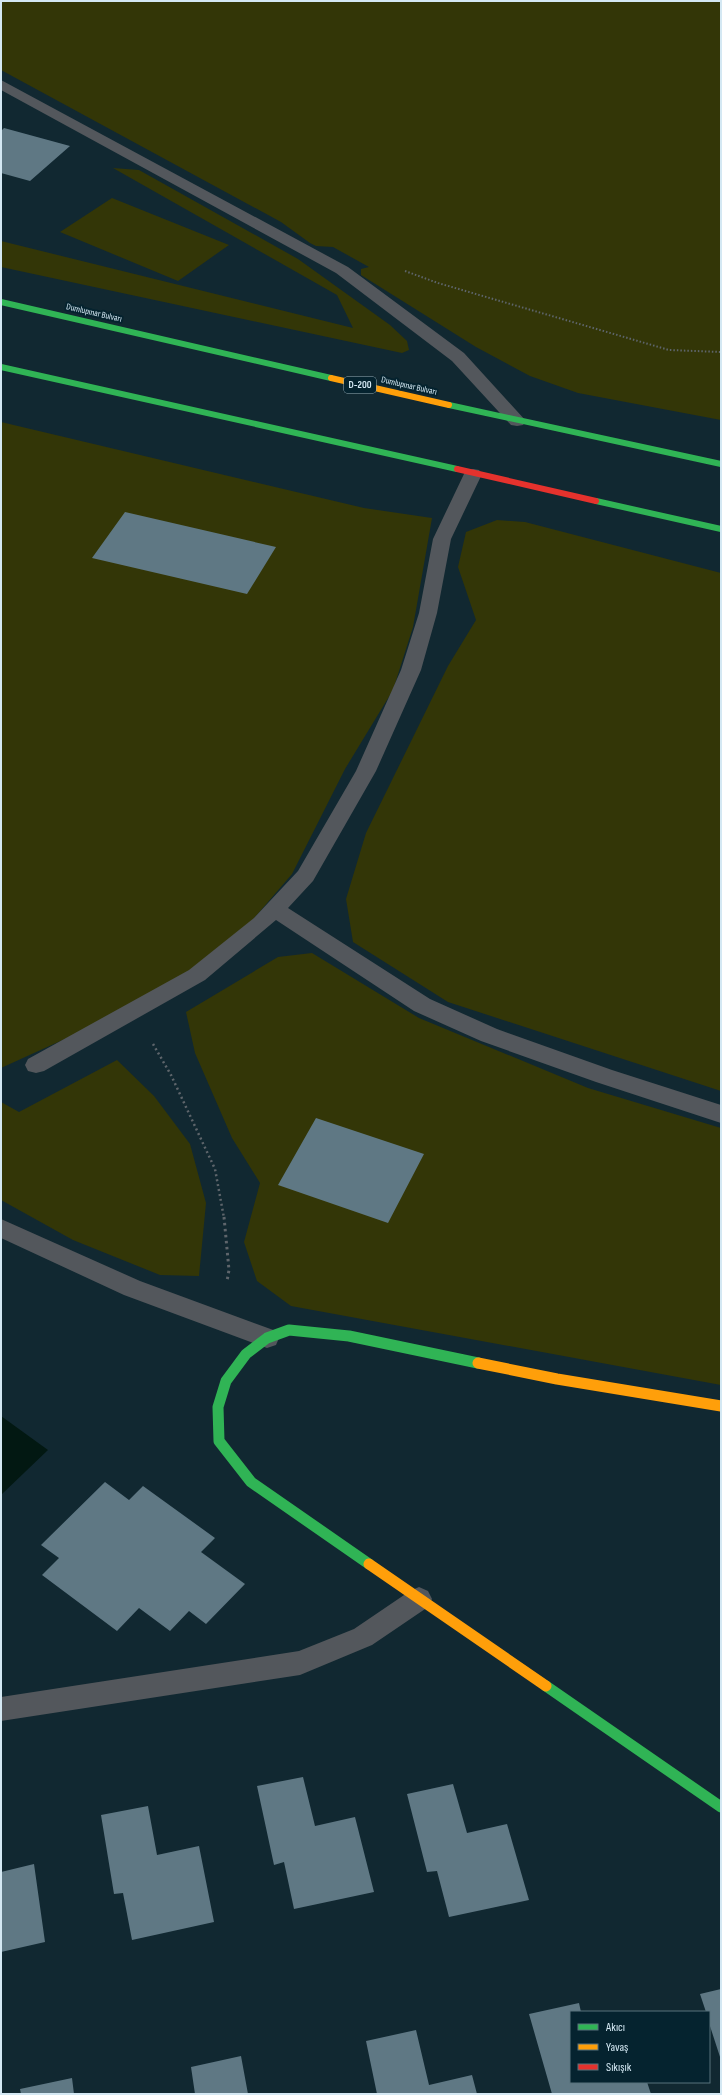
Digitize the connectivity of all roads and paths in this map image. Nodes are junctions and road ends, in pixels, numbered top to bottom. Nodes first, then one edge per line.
1 (1, 84) edge
2 (403, 270) dead end
3 (1, 302) edge
4 (721, 352) edge
5 (1, 367) edge
6 (517, 421) junction
7 (721, 464) edge
8 (473, 474) junction
9 (721, 529) edge
10 (275, 909) junction
11 (133, 1010) junction
12 (36, 1065) dead end
13 (721, 1114) edge
14 (1, 1228) edge
15 (222, 1321) junction
16 (267, 1338) junction
17 (721, 1406) edge
18 (419, 1599) junction
19 (1, 1710) edge
20 (721, 1807) edge

1 - 6 street
2 - 4 path
3 - 6 main road, Dumlupınar Bulvarı / D-200
5 - 8 main road
6 - 7 main road, Dumlupınar Bulvarı / D-200
8 - 9 main road
8 - 10 street
10 - 11 street
10 - 13 street
11 - 12 street
11 - 15 path
14 - 15 street
15 - 16 street
16 - 17 main road
16 - 18 main road
18 - 19 street
18 - 20 main road

